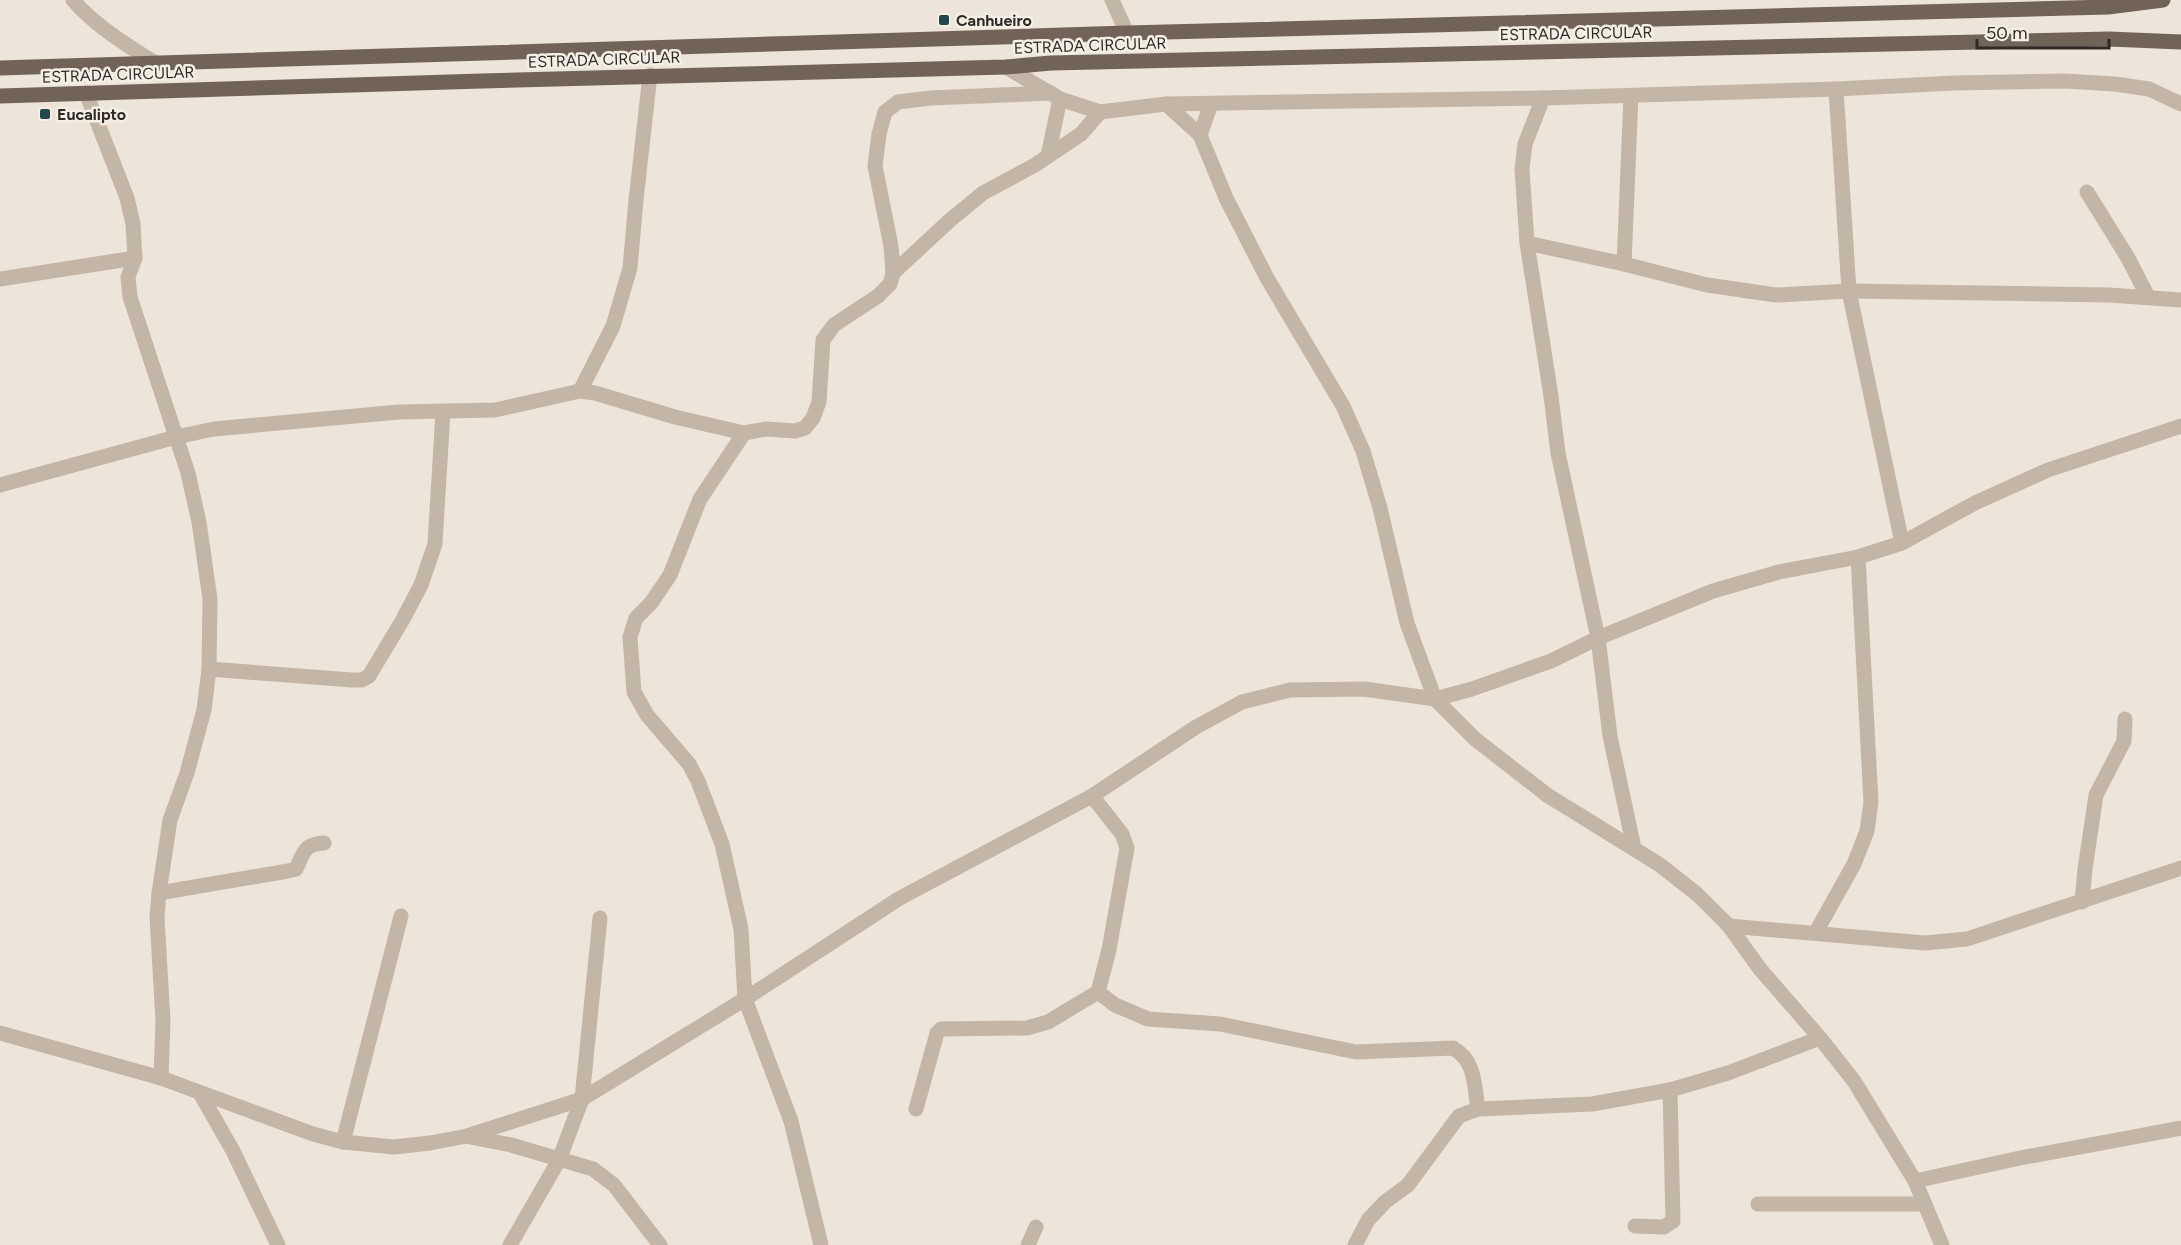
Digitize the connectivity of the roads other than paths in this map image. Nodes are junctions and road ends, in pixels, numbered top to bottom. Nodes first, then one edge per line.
1 (73, 0) edge
2 (1112, 0) edge
3 (2163, 0) edge
4 (1127, 33) junction
5 (2181, 42) edge
6 (155, 63) junction
7 (1006, 67) junction
8 (0, 68) edge
9 (650, 75) junction
10 (1836, 89) junction
11 (86, 93) junction
12 (0, 96) edge
13 (1055, 96) junction
14 (1631, 96) junction
15 (1543, 98) junction
16 (1166, 104) junction
17 (1211, 104) junction
18 (2181, 104) edge
19 (1100, 112) junction
20 (1200, 135) junction
21 (1048, 156) junction
22 (2087, 192) dead end
23 (1527, 243) junction
24 (135, 258) junction
25 (1624, 264) junction
26 (893, 273) junction
27 (0, 279) edge
28 (1849, 291) junction
29 (2148, 297) junction
30 (2181, 300) edge
31 (580, 391) junction
32 (443, 412) junction
33 (2181, 426) edge
34 (744, 434) junction
35 (177, 437) junction
36 (0, 485) edge
37 (1902, 543) junction
38 (1857, 557) junction
39 (1598, 638) junction
40 (209, 669) junction
41 (1435, 699) junction
42 (2125, 719) dead end
43 (1092, 796) junction
44 (324, 843) dead end
45 (1634, 848) junction
46 (2181, 868) edge
47 (159, 893) junction
48 (2082, 902) junction
49 (401, 916) dead end
50 (600, 918) dead end
51 (1729, 926) junction
52 (1816, 932) junction
53 (1098, 992) junction
54 (745, 999) junction
55 (0, 1033) edge
56 (1820, 1038) junction
57 (161, 1078) junction
58 (1670, 1090) junction
59 (200, 1093) junction
60 (582, 1099) junction
61 (916, 1108) dead end
62 (1479, 1109) junction
63 (2181, 1128) edge
64 (467, 1137) junction
65 (342, 1142) junction
66 (559, 1160) junction
67 (1915, 1181) junction
68 (1758, 1204) dead end
69 (1925, 1204) junction
70 (1635, 1226) dead end
71 (1036, 1227) dead end
72 (278, 1245) edge
73 (510, 1245) edge
74 (660, 1245) edge
75 (820, 1245) edge
76 (1029, 1245) edge
77 (1355, 1245) edge
78 (1942, 1245) edge

1 - 6 street
2 - 4 street
3 - 4 main road, ESTRADA CIRCULAR
4 - 6 main road, ESTRADA CIRCULAR
5 - 7 main road, ESTRADA CIRCULAR
6 - 8 main road, ESTRADA CIRCULAR
7 - 9 main road, ESTRADA CIRCULAR
7 - 13 street
9 - 11 main road, ESTRADA CIRCULAR
9 - 31 street
10 - 14 street
10 - 18 street
10 - 28 street
11 - 12 main road, ESTRADA CIRCULAR
11 - 24 street
13 - 19 street
13 - 21 street
13 - 26 street
14 - 15 street
14 - 25 street
15 - 17 street
15 - 23 street
16 - 17 street
16 - 19 street
16 - 20 street
17 - 20 street
19 - 21 street
20 - 41 street
21 - 26 street
22 - 29 street
23 - 25 street
23 - 39 street
24 - 27 street
24 - 35 street
25 - 28 street
26 - 34 street
28 - 29 street
28 - 37 street
29 - 30 street
31 - 32 street
31 - 34 street
32 - 35 street
32 - 40 street
33 - 37 street
34 - 54 street
35 - 36 street
35 - 40 street
37 - 38 street
38 - 39 street
38 - 52 street
39 - 41 street
39 - 45 street
40 - 47 street
41 - 43 street
41 - 45 street
42 - 48 street
43 - 53 street
43 - 54 street
44 - 47 street
45 - 51 street
46 - 48 street
47 - 57 street
48 - 52 street
49 - 65 street
50 - 60 street
51 - 52 street
51 - 56 street
53 - 61 street
53 - 62 street
54 - 60 street
54 - 75 street
55 - 57 street
56 - 58 street
56 - 67 street
57 - 59 street
58 - 62 street
58 - 70 street
59 - 65 street
59 - 72 street
60 - 64 street
60 - 66 street
62 - 77 street
63 - 67 street
64 - 65 street
64 - 66 street
66 - 73 street
66 - 74 street
67 - 69 street
68 - 69 street
69 - 78 street
71 - 76 street

